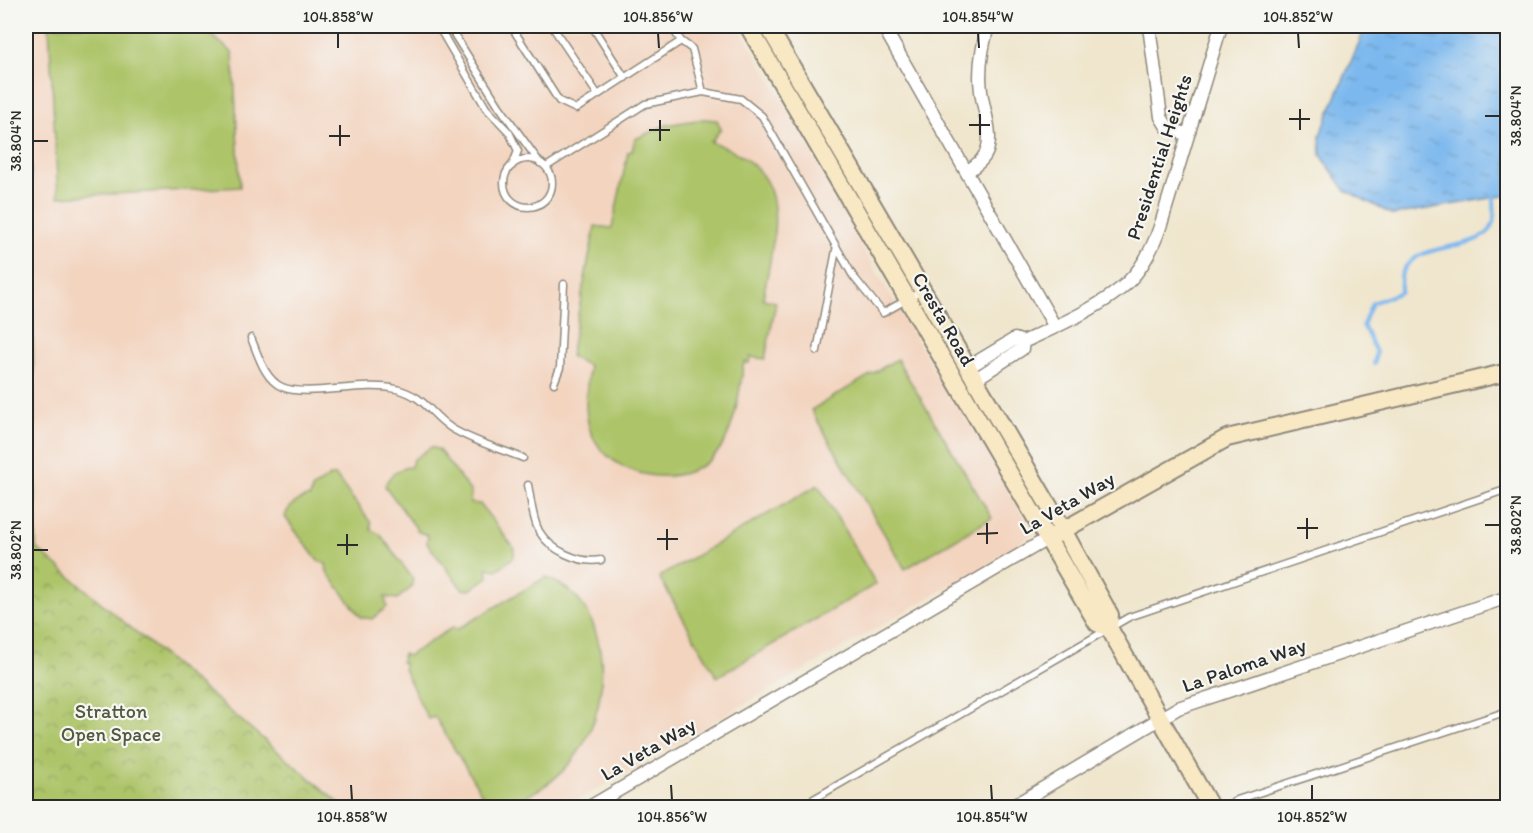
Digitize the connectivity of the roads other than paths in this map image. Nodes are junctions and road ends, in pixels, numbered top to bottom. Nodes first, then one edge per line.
1 (438, 26) edge
2 (449, 26) edge
3 (511, 26) edge
4 (552, 26) edge
5 (592, 26) edge
6 (671, 26) edge
7 (748, 26) edge
8 (768, 26) edge
9 (883, 26) edge
10 (988, 26) edge
11 (1149, 26) edge
12 (1221, 26) edge
13 (681, 41) junction
14 (625, 78) junction
15 (703, 92) junction
16 (598, 95) junction
17 (1188, 135) junction
18 (543, 165) junction
19 (512, 166) junction
20 (967, 172) junction
21 (836, 249) junction
22 (564, 284) dead end
23 (915, 295) junction
24 (1055, 327) junction
25 (251, 338) dead end
26 (817, 351) dead end
27 (1508, 372) edge
28 (971, 374) junction
29 (554, 383) dead end
30 (523, 458) dead end
31 (528, 485) dead end
32 (1508, 489) edge
33 (1063, 530) junction
34 (1047, 539) junction
35 (601, 560) dead end
36 (1077, 573) junction
37 (1508, 597) edge
38 (1109, 628) junction
39 (1508, 711) edge
40 (1161, 719) junction
41 (588, 807) edge
42 (798, 807) edge
43 (1010, 807) edge
44 (1211, 807) edge
45 (1224, 807) edge

1 - 19 lane
2 - 18 lane
3 - 16 lane
4 - 16 lane
5 - 14 lane
6 - 13 lane
7 - 23 main road, Cresta Road
8 - 23 main road, Cresta Road
9 - 20 street
10 - 20 street
11 - 17 street
12 - 17 street, Presidential Heights
13 - 14 lane
13 - 15 lane
14 - 16 lane
15 - 18 lane
15 - 21 lane
17 - 24 street, Presidential Heights
18 - 19 lane
18 - 19 lane
20 - 24 street
21 - 23 lane
21 - 26 lane
22 - 29 lane
23 - 28 main road, Cresta Road
23 - 34 main road, Cresta Road
24 - 28 street, Presidential Heights
25 - 30 lane
27 - 33 main road, La Veta Way
28 - 33 main road, Cresta Road
31 - 35 lane
32 - 38 lane
33 - 34 main road, La Veta Way
33 - 36 main road, Cresta Road
34 - 36 main road, Cresta Road
34 - 41 street, La Veta Way
36 - 38 main road, Cresta Road
37 - 40 street, La Paloma Way
38 - 40 main road, Cresta Road
38 - 42 lane
39 - 45 lane
40 - 43 street, La Paloma Way
40 - 44 main road, Cresta Road

